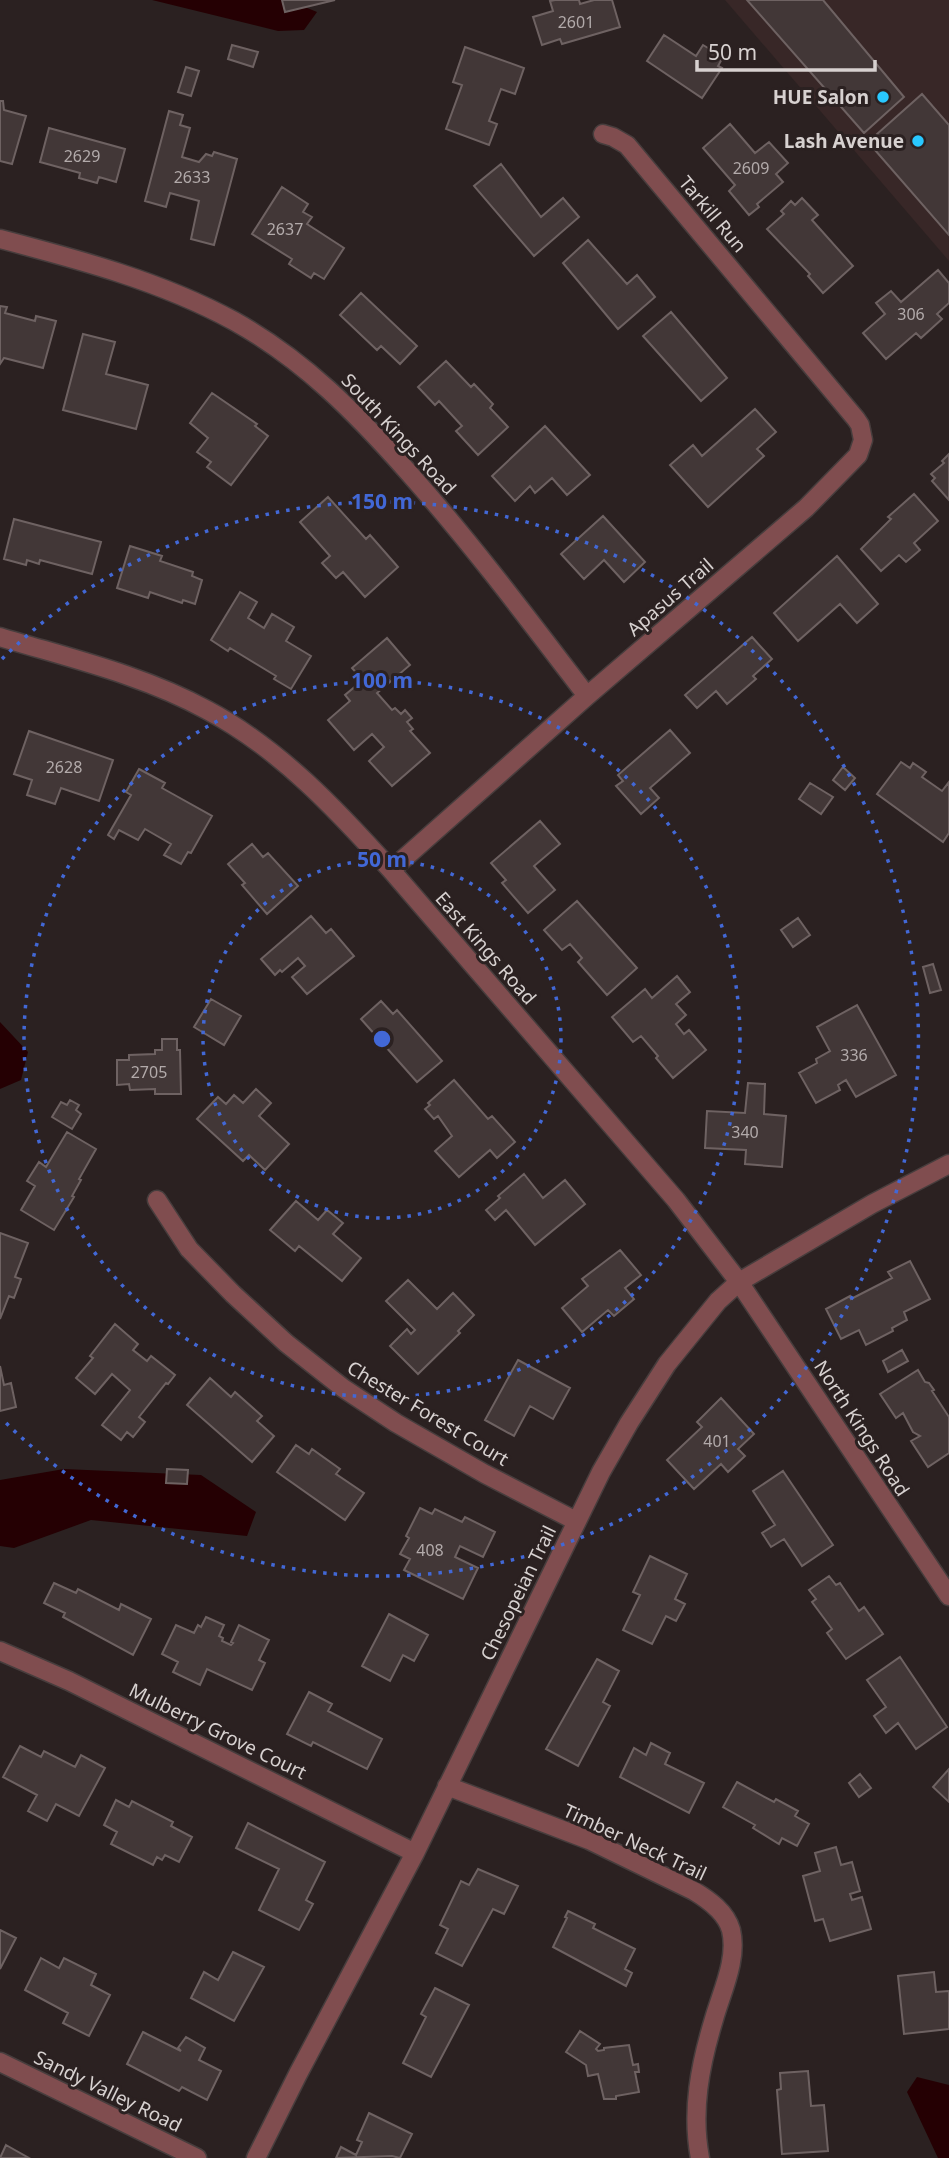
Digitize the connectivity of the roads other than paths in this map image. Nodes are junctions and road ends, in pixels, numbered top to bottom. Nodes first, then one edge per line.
1 (603, 134) dead end
2 (0, 239) edge
3 (783, 331) joint
4 (0, 637) edge
5 (587, 696) junction
6 (391, 870) junction
7 (949, 1164) edge
8 (157, 1200) dead end
9 (739, 1282) junction
10 (576, 1521) junction
11 (949, 1596) edge
12 (0, 1651) edge
13 (447, 1786) junction
14 (415, 1853) junction
15 (0, 2062) edge
16 (197, 2158) edge
17 (256, 2158) edge
18 (700, 2158) edge

1 - 3 street, Tarkill Run
2 - 5 street, South Kings Road
3 - 5 street, Apasus Trail
4 - 6 street, East Kings Road
5 - 6 street, Apasus Trail
6 - 9 street, East Kings Road
7 - 9 street, Chesopeian Trail
8 - 10 street, Chester Forest Court
9 - 10 street, Chesopeian Trail
9 - 11 street, North Kings Road
10 - 13 street, Chesopeian Trail
12 - 14 street, Mulberry Grove Court
13 - 14 street, Chesopeian Trail
13 - 18 street, Timber Neck Trail
14 - 17 street, Chesopeian Trail
15 - 16 street, Sandy Valley Road

